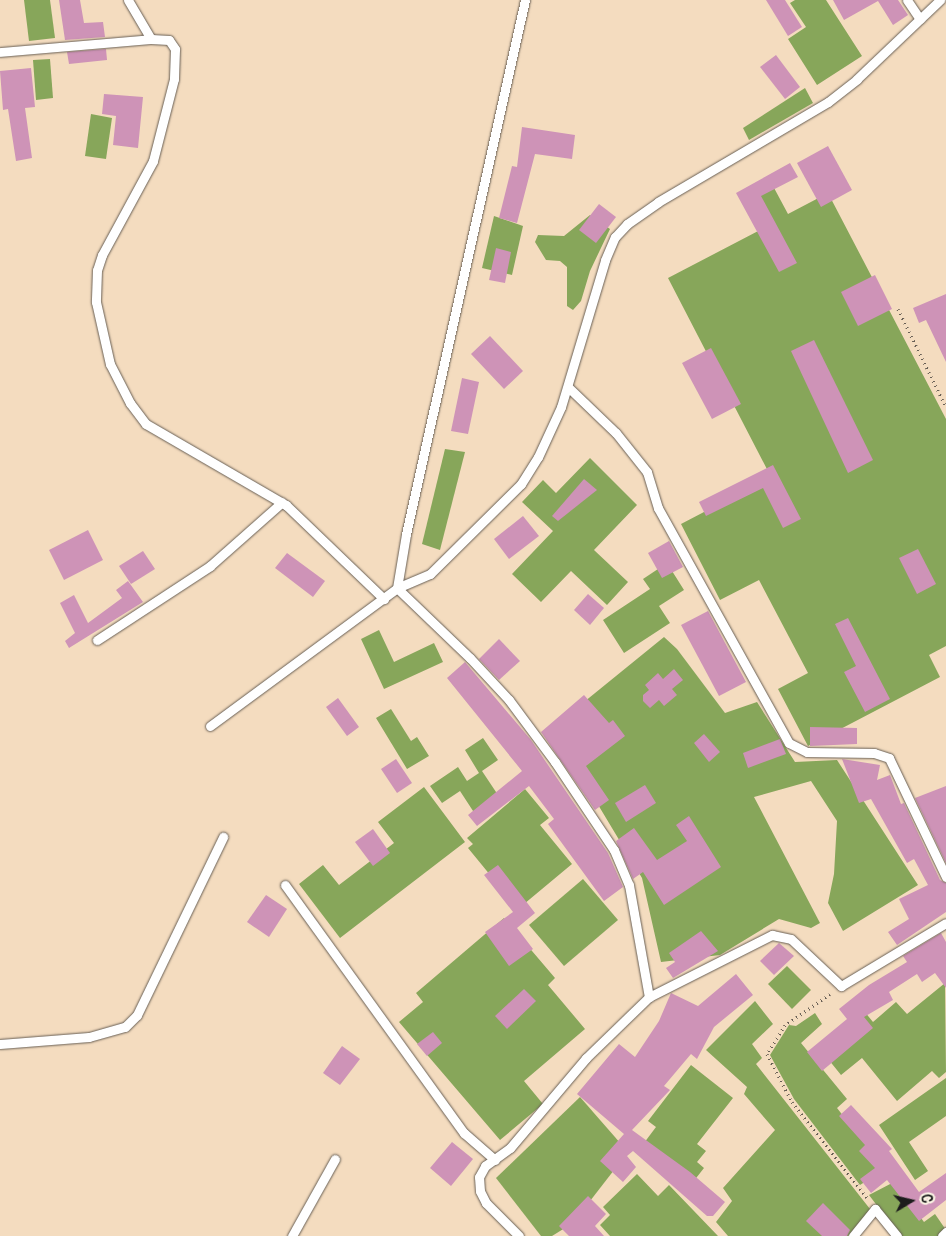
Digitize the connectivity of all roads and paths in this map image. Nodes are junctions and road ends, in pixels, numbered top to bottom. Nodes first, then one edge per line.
1 (128, 0) edge
2 (525, 0) edge
3 (907, 0) edge
4 (940, 0) edge
5 (920, 19) junction
6 (152, 39) junction
7 (0, 52) edge
8 (898, 309) dead end
9 (568, 387) junction
10 (946, 407) edge
11 (282, 502) junction
12 (397, 588) junction
13 (384, 599) junction
14 (97, 640) dead end
15 (210, 726) dead end
16 (223, 837) dead end
17 (946, 877) edge
18 (285, 885) dead end
19 (946, 923) edge
20 (841, 986) junction
21 (648, 997) junction
22 (0, 1044) edge
23 (335, 1159) dead end
24 (495, 1160) junction
25 (875, 1208) junction
26 (946, 1232) edge
27 (292, 1236) edge
28 (519, 1236) edge
29 (853, 1236) edge
30 (897, 1236) edge
31 (942, 1236) edge

1 - 6 lane
2 - 12 lane
3 - 5 lane
4 - 5 lane
5 - 9 lane
6 - 7 lane
6 - 11 lane
8 - 10 path
9 - 12 lane
9 - 17 lane
11 - 13 lane
11 - 14 lane
12 - 13 lane
12 - 21 lane
13 - 15 lane
16 - 22 lane
18 - 24 lane
19 - 20 lane
20 - 21 lane
20 - 25 path
21 - 24 lane
23 - 27 lane
24 - 28 lane
25 - 29 lane
25 - 30 lane
26 - 31 lane

